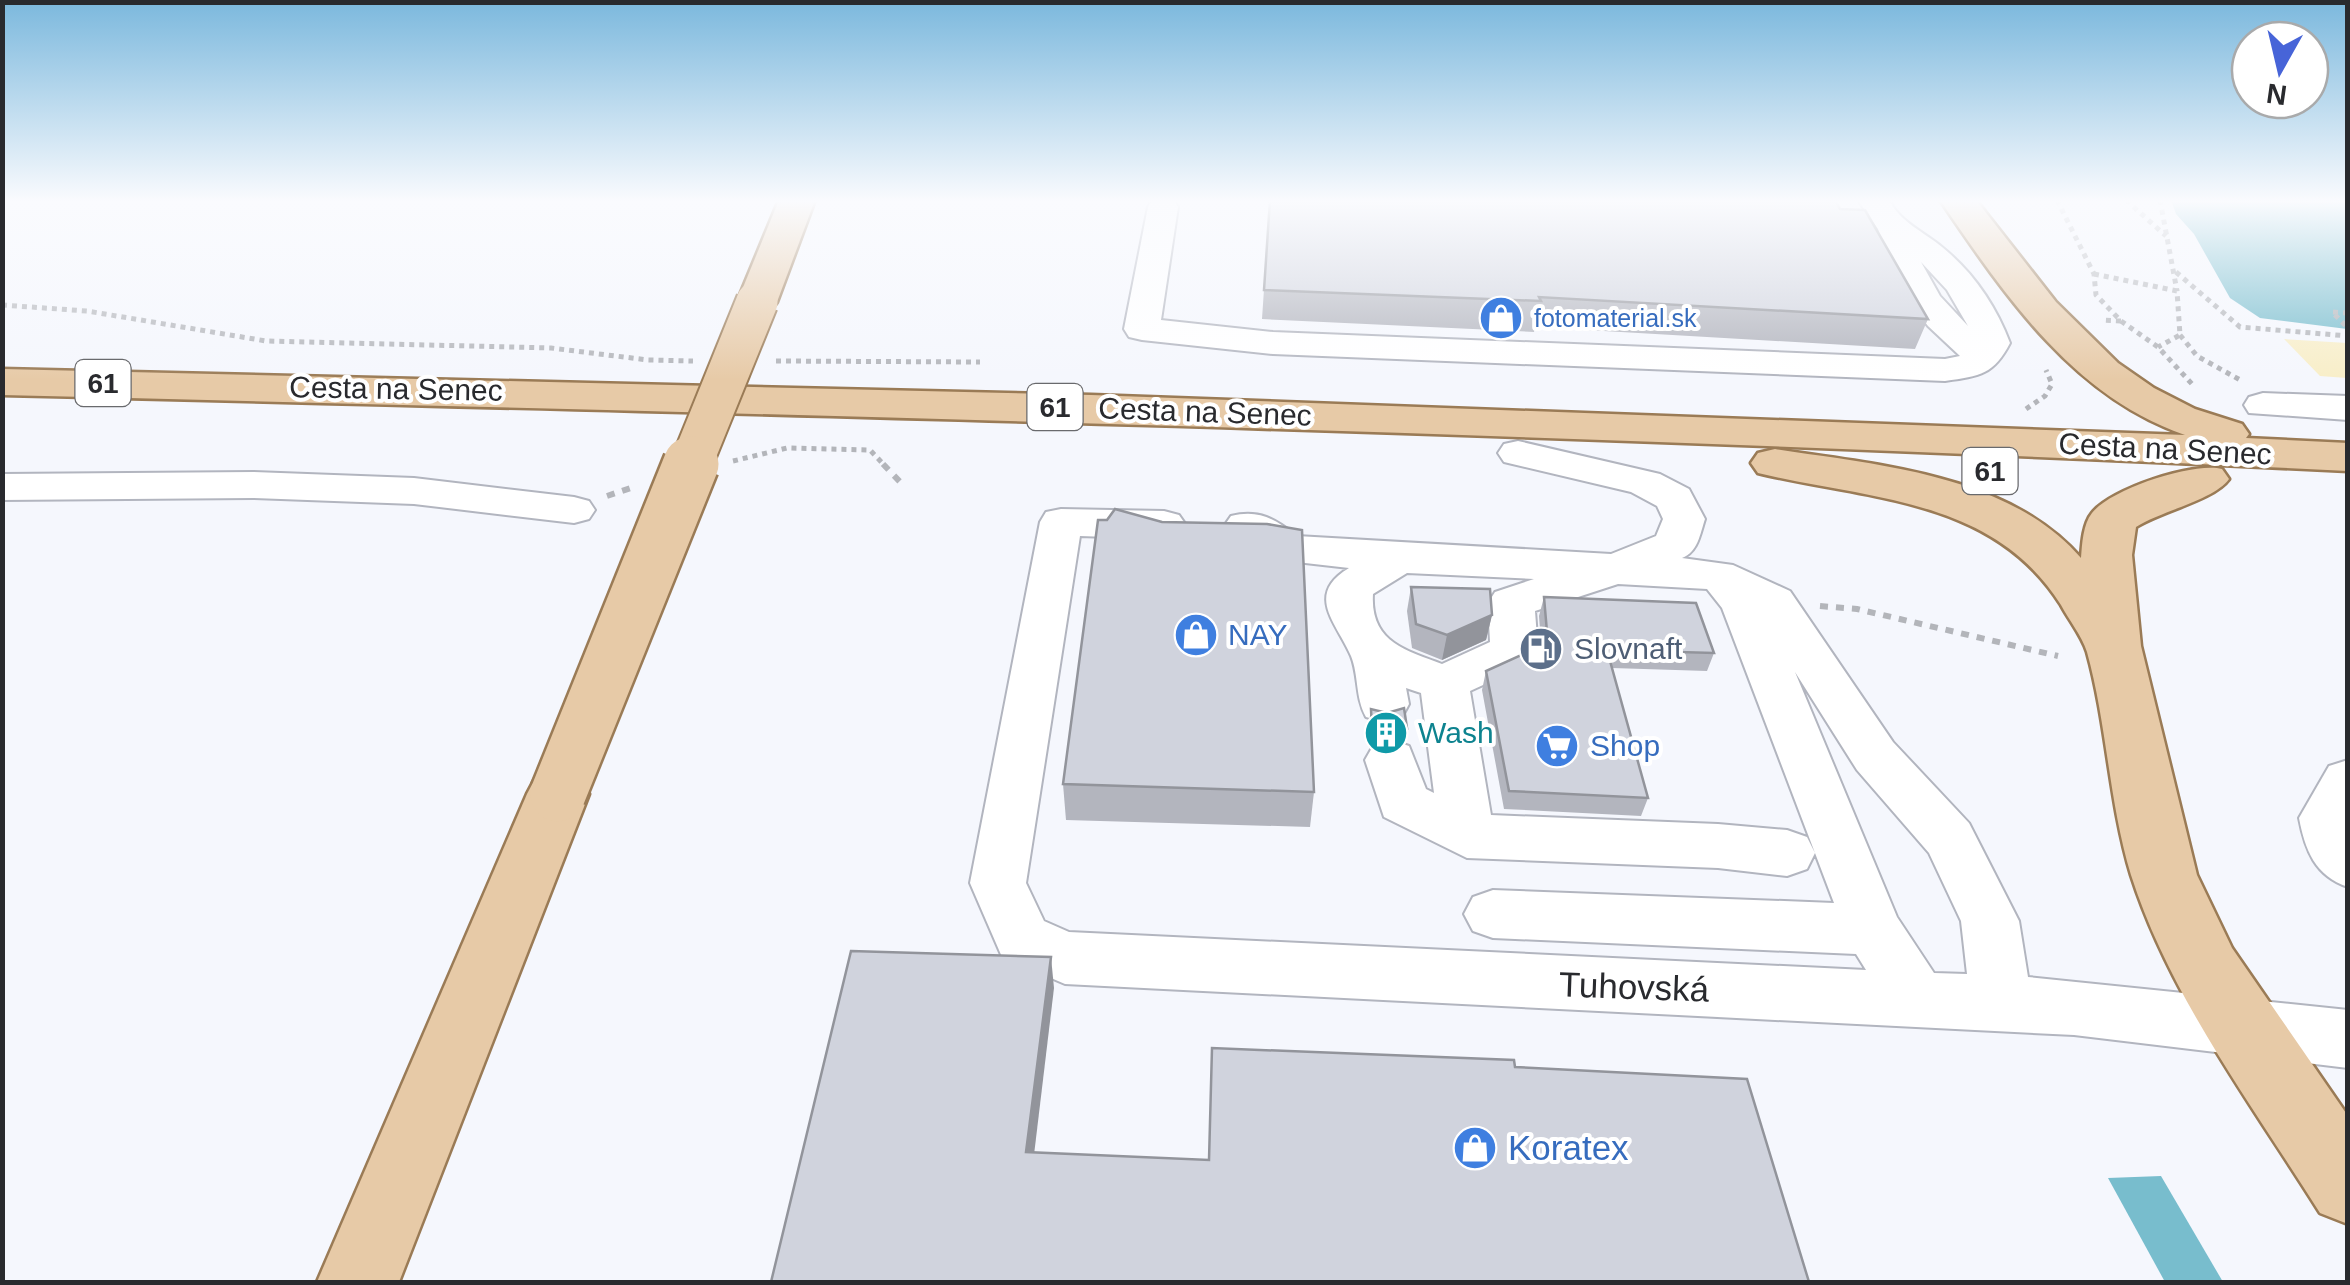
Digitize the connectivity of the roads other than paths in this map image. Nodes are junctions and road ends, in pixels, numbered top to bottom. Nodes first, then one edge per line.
1 (773, 260) edge
2 (1154, 260) edge
3 (1938, 260) edge
4 (1994, 260) edge
5 (2042, 337) junction
6 (2, 382) edge
7 (2263, 404) road end
8 (2348, 408) edge
9 (2, 418) edge
10 (1906, 436) junction
11 (1518, 453) junction
12 (1774, 463) junction
13 (2339, 466) edge
14 (2205, 479) junction
15 (2, 487) edge
16 (574, 510) road end
17 (1399, 558) junction
18 (1615, 568) junction
19 (1717, 575) junction
20 (2086, 651) junction
21 (1444, 683) junction
22 (1390, 760) dead end
23 (1474, 837) junction
24 (1787, 853) dead end
25 (1492, 914) junction
26 (1873, 930) junction
27 (1502, 982) junction
28 (1918, 1000) junction
29 (2002, 1004) junction
30 (2250, 1032) junction
31 (2348, 1039) edge
32 (2348, 1185) edge
33 (358, 1282) edge

1 - 33 main road, bridge
2 - 3 street
4 - 5 main road, 61
5 - 10 main road, 61
5 - 13 main road, 61
6 - 10 main road, Cesta na Senec / 61
7 - 8 street
9 - 11 main road, Cesta na Senec / 61
10 - 13 main road, Cesta na Senec / 61
11 - 12 main road, Cesta na Senec / 61
11 - 18 street
12 - 14 main road, Cesta na Senec / 61
12 - 20 main road, 61
13 - 14 main road, Cesta na Senec / 61
14 - 20 main road, 61
15 - 16 street
17 - 18 street
17 - 21 street
17 - 27 street, Tuhovská
18 - 19 street
18 - 21 street
19 - 26 street
19 - 29 street
20 - 30 main road, 61
21 - 23 street
22 - 23 street
23 - 24 street
23 - 25 street
25 - 26 street
25 - 27 street
26 - 28 street
27 - 28 street, Tuhovská
28 - 29 street, Tuhovská
29 - 30 street, Tuhovská
30 - 31 street, Tuhovská
30 - 32 main road, 61

